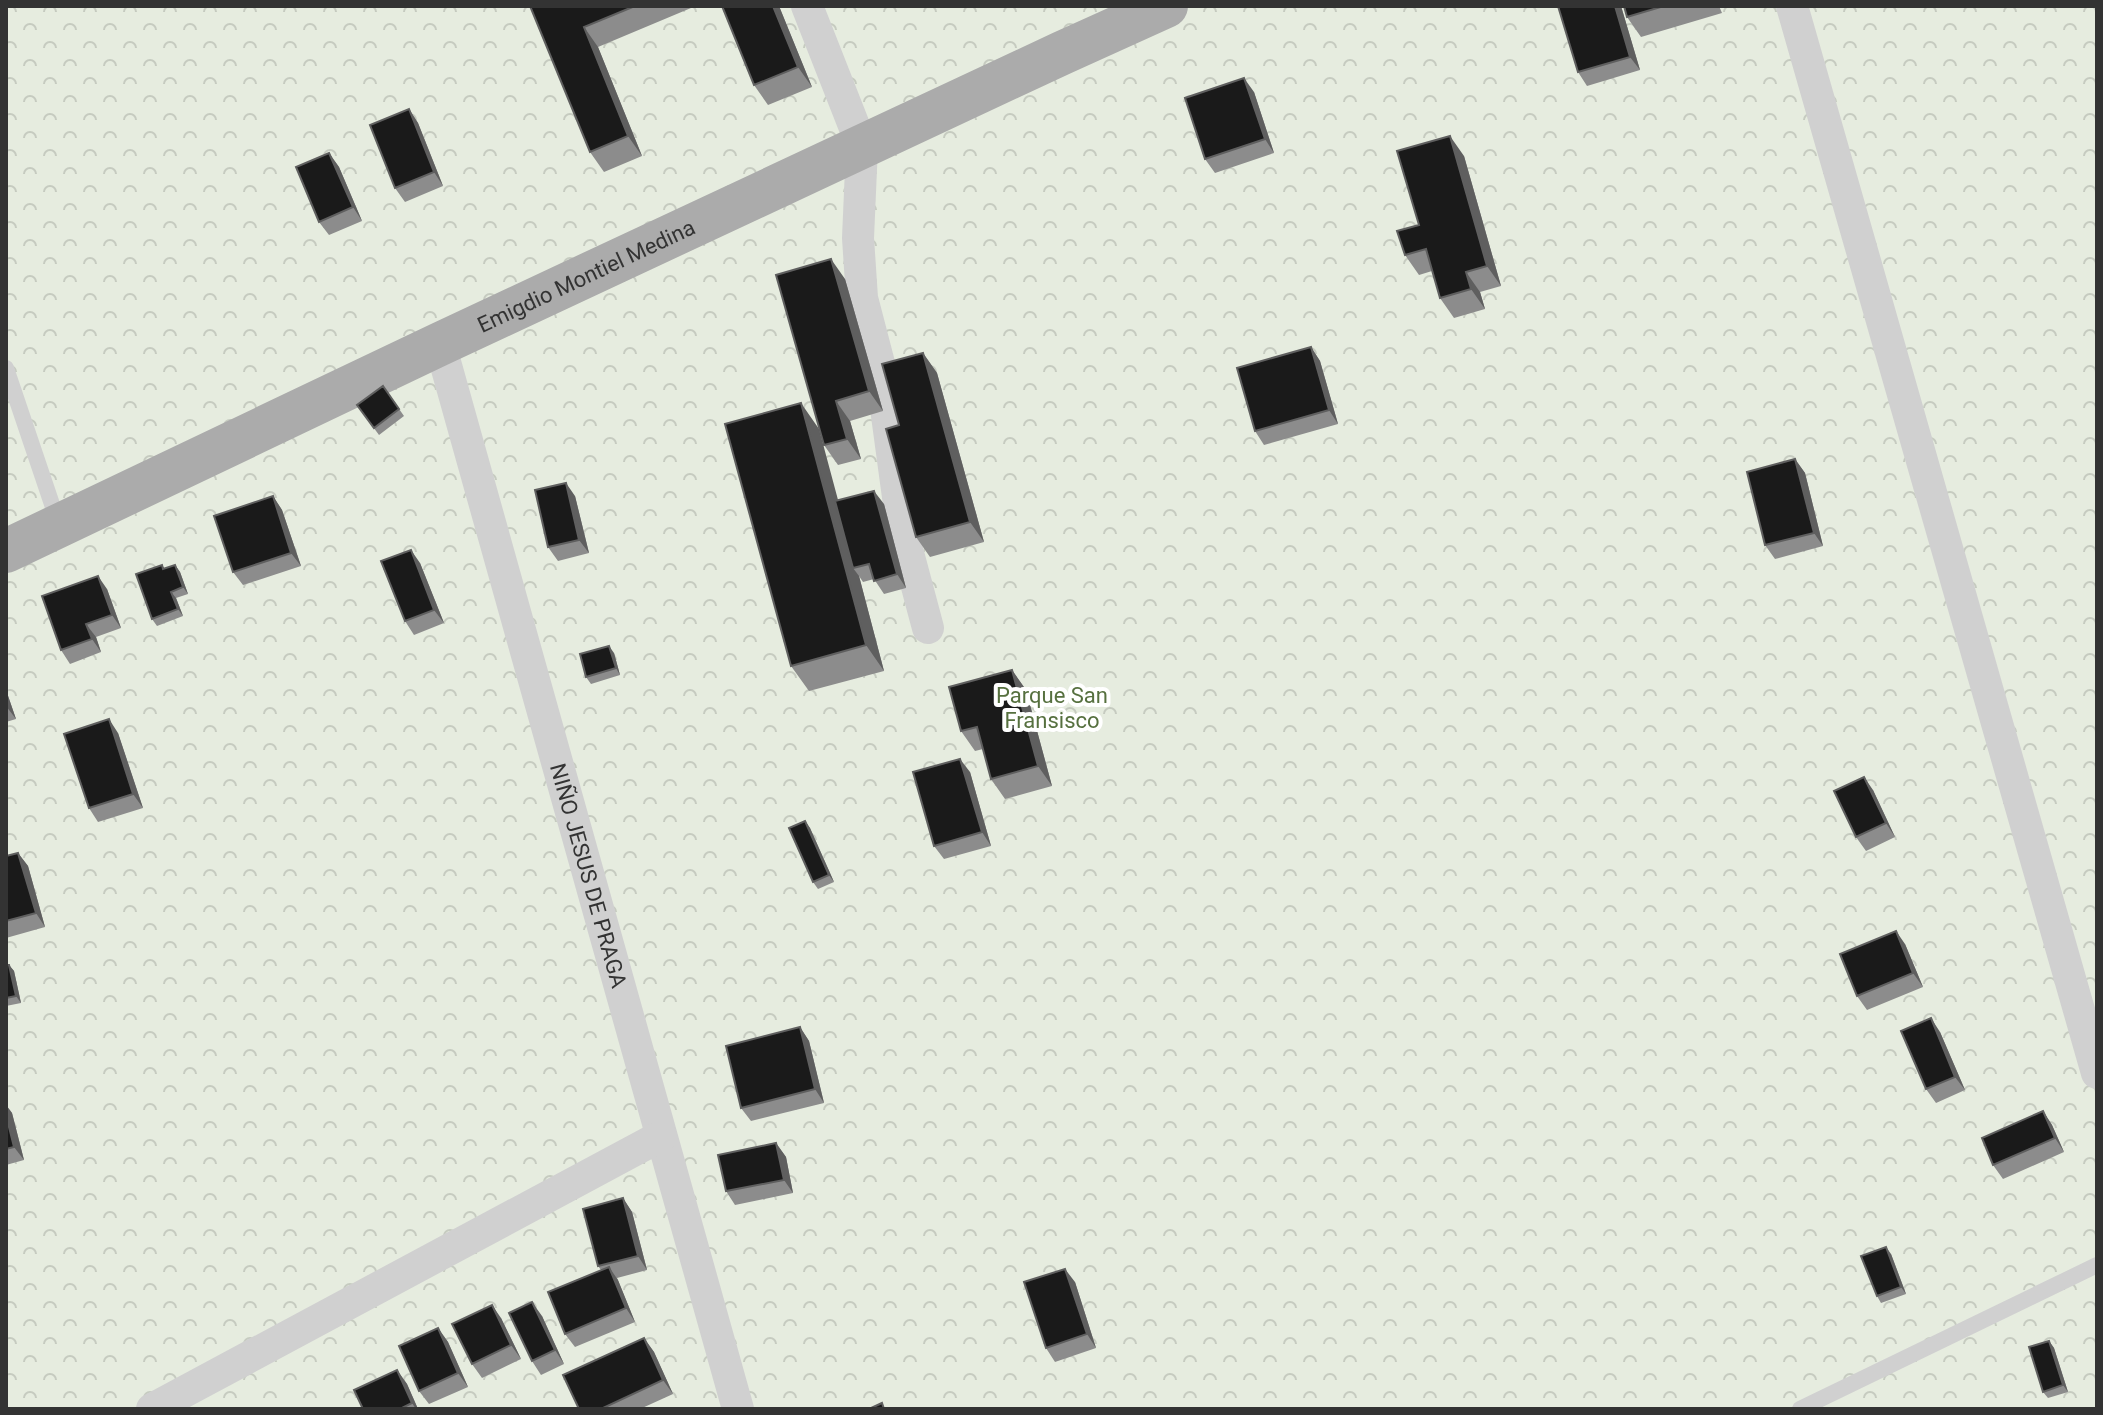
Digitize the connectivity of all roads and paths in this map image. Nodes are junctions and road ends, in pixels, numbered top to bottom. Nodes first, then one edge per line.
1 (807, 6) edge
2 (1166, 6) edge
3 (1792, 6) edge
4 (862, 146) junction
5 (440, 344) junction
6 (6, 368) edge
7 (59, 525) junction
8 (6, 551) edge
9 (928, 628) dead end
10 (2097, 1073) edge
11 (661, 1136) junction
12 (2097, 1265) edge
13 (152, 1409) edge
14 (738, 1409) edge
15 (1800, 1409) edge

1 - 4 street
2 - 4 main road, Emigdio Montiel Medina
3 - 10 street
4 - 5 main road, Emigdio Montiel Medina
4 - 9 street
5 - 7 main road, Emigdio Montiel Medina
5 - 11 street, NIÑO JESUS DE PRAGA
6 - 7 lane
7 - 8 main road, Emigdio Montiel Medina
11 - 13 street
11 - 14 street, NIÑO JESUS DE PRAGA
12 - 15 lane

